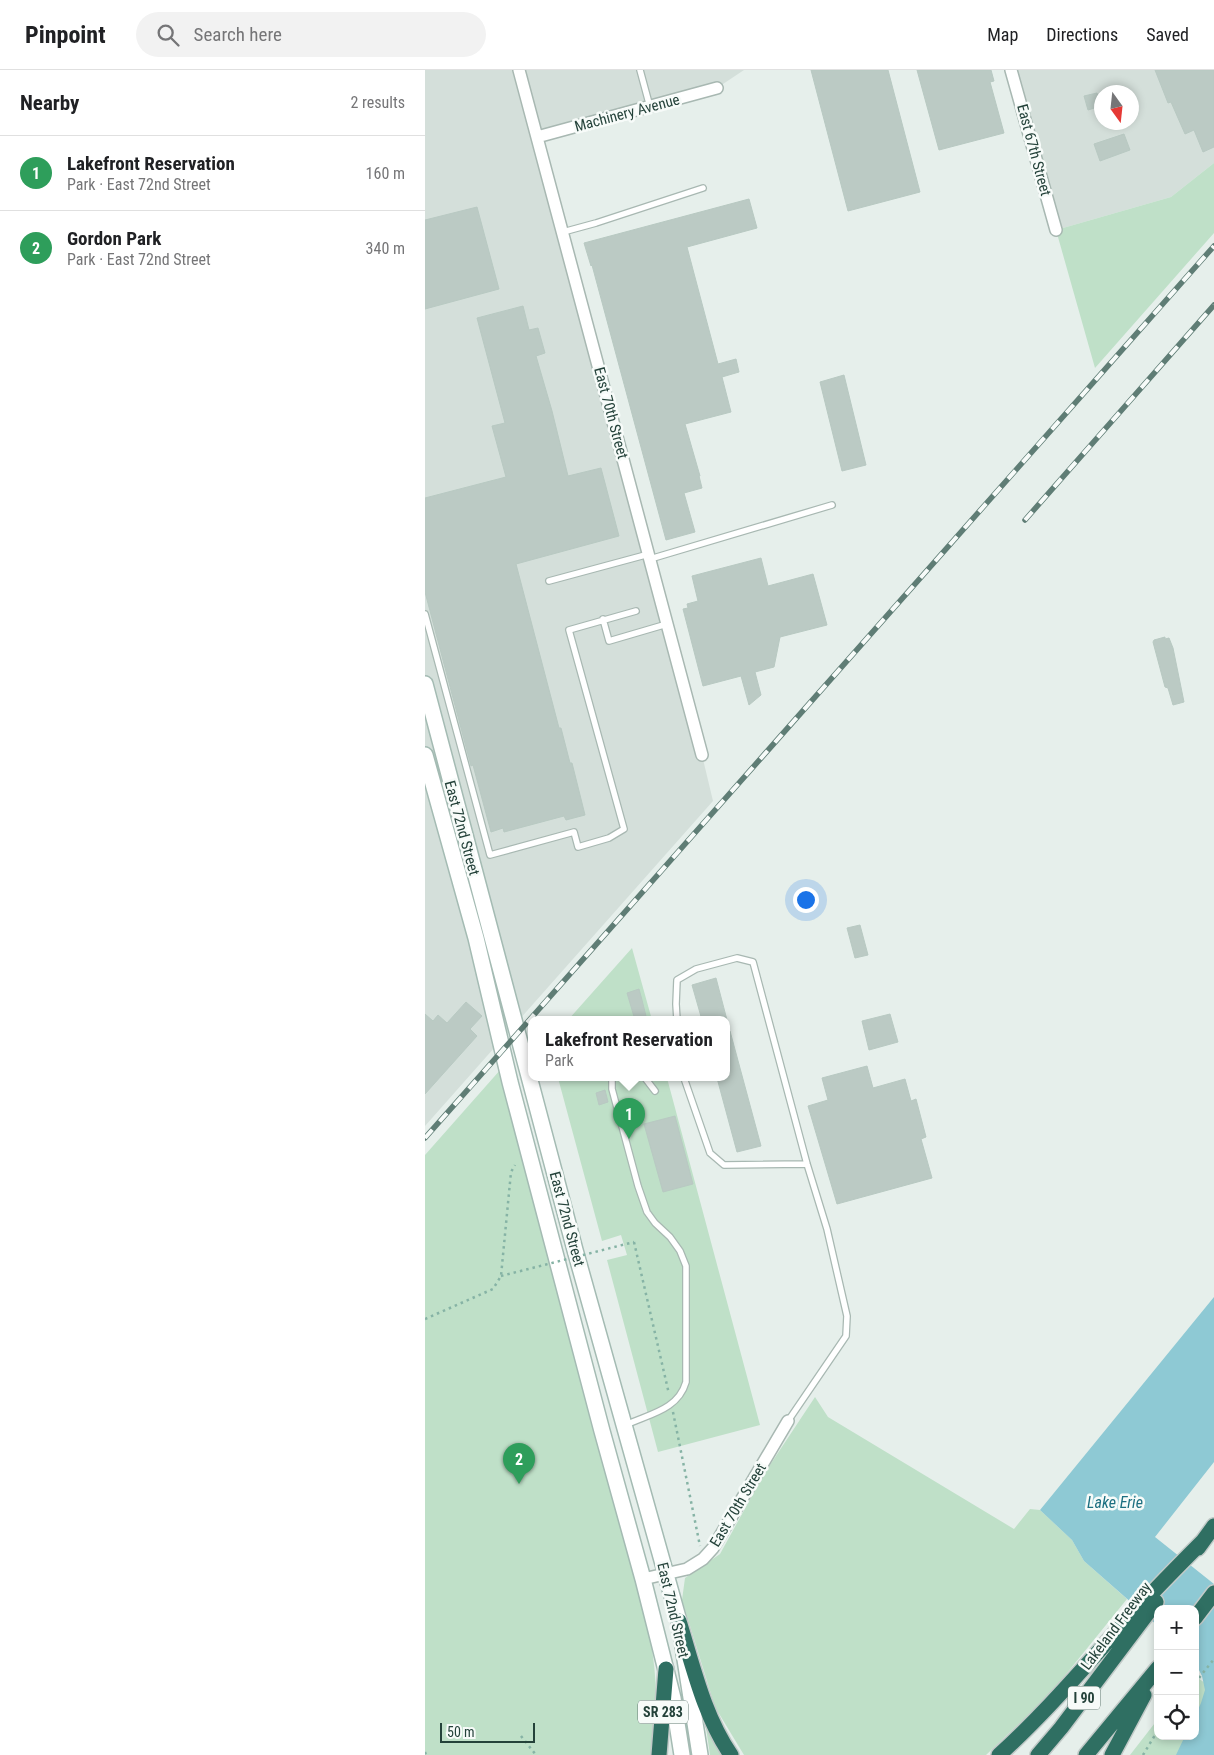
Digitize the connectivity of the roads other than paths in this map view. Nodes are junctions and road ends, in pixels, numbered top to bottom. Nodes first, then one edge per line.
1 (519, 70) edge
2 (640, 70) edge
3 (1011, 70) edge
4 (717, 88) dead end
5 (650, 107) junction
6 (537, 137) junction
7 (703, 188) dead end
8 (1056, 230) dead end
9 (563, 232) junction
10 (832, 505) dead end
11 (649, 556) junction
12 (549, 581) dead end
13 (635, 611) dead end
14 (425, 614) edge
15 (603, 619) junction
16 (667, 624) junction
17 (425, 684) edge
18 (425, 755) edge
19 (702, 755) dead end
20 (677, 1016) edge
21 (528, 1070) edge
22 (531, 1081) edge
23 (612, 1081) edge
24 (647, 1081) edge
25 (685, 1081) edge
26 (655, 1091) dead end
27 (807, 1164) junction
28 (788, 1421) joint
29 (623, 1426) junction
30 (602, 1430) junction
31 (1214, 1526) edge
32 (666, 1573) junction
33 (643, 1579) junction
34 (1214, 1593) edge
35 (1199, 1613) edge
36 (679, 1622) junction
37 (1123, 1634) junction
38 (666, 1668) junction
39 (1154, 1674) edge
40 (1154, 1676) edge
41 (659, 1755) edge
42 (682, 1755) edge
43 (700, 1755) edge
44 (731, 1755) edge
45 (999, 1755) edge
46 (1038, 1755) edge
47 (1086, 1755) edge
48 (1112, 1755) edge

1 - 6 street, East 70th Street
2 - 5 lane
3 - 8 street, East 67th Street
4 - 5 street, Machinery Avenue
5 - 6 street, Machinery Avenue
6 - 9 street, East 70th Street
7 - 9 lane
9 - 11 street, East 70th Street
10 - 11 lane
11 - 12 lane
11 - 16 street, East 70th Street
13 - 15 lane
14 - 15 lane
15 - 16 lane
16 - 19 street, East 70th Street
17 - 21 main road, East 72nd Street / SR 283
18 - 30 main road, East 72nd Street / SR 283
20 - 27 lane
22 - 29 main road, East 72nd Street / SR 283
23 - 29 lane
24 - 26 lane
25 - 27 lane
27 - 28 lane
28 - 32 street, East 70th Street
29 - 30 main road
29 - 32 main road, East 72nd Street / SR 283
30 - 33 main road, East 72nd Street / SR 283
31 - 37 highway
32 - 33 street, East 70th Street
32 - 36 main road, East 72nd Street / SR 283
33 - 38 main road, East 72nd Street / SR 283
34 - 35 highway
36 - 43 main road, East 72nd Street / SR 283
36 - 44 highway
37 - 45 highway
37 - 46 highway, Lakeland Freeway / I 90
38 - 41 highway, SR 283
38 - 42 main road, East 72nd Street
39 - 47 highway, I 90
40 - 48 highway

